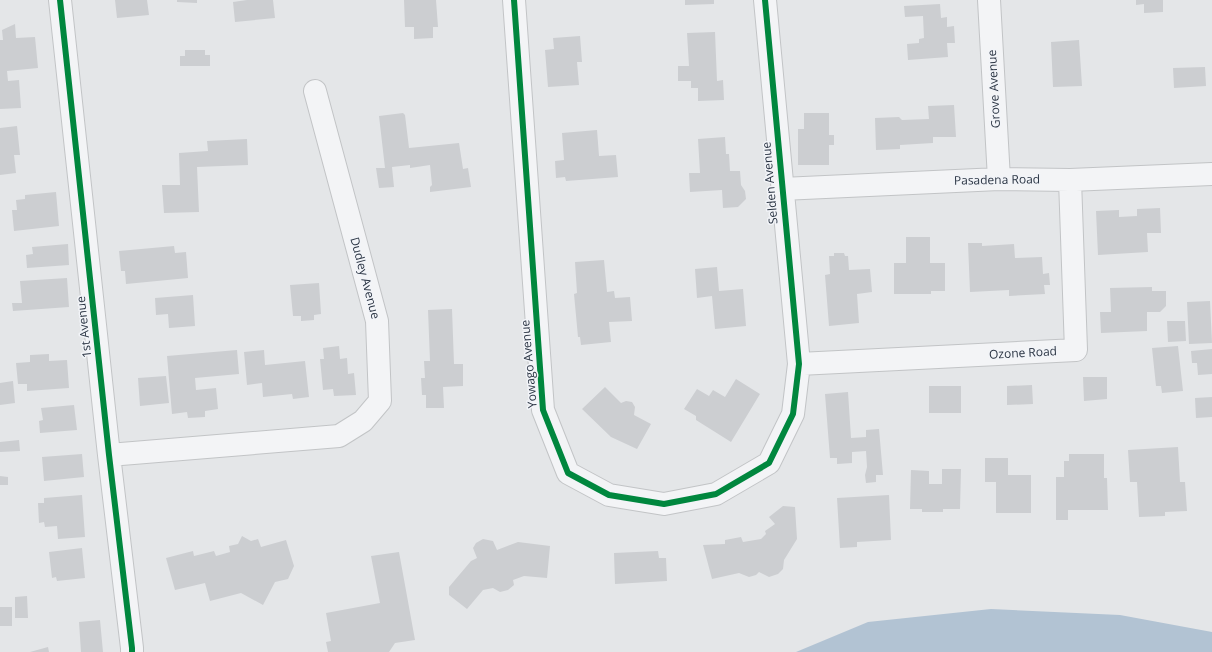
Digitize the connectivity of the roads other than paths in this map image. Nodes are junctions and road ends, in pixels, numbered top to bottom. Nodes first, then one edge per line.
1 (60, 0) edge
2 (514, 0) edge
3 (765, 0) edge
4 (989, 0) edge
5 (315, 91) dead end
6 (1212, 174) edge
7 (999, 179) junction
8 (1070, 180) junction
9 (782, 189) junction
10 (799, 364) junction
11 (109, 455) junction
12 (132, 652) edge

1 - 11 street, 1st Avenue
2 - 10 street, Yowago Avenue
3 - 9 street, Selden Avenue
4 - 7 street, Grove Avenue
5 - 11 street, Dudley Avenue
6 - 8 street, Pasadena Road
7 - 8 street, Pasadena Road
7 - 9 street, Pasadena Road
8 - 10 street, Ozone Road
9 - 10 street, Selden Avenue
11 - 12 street, 1st Avenue

